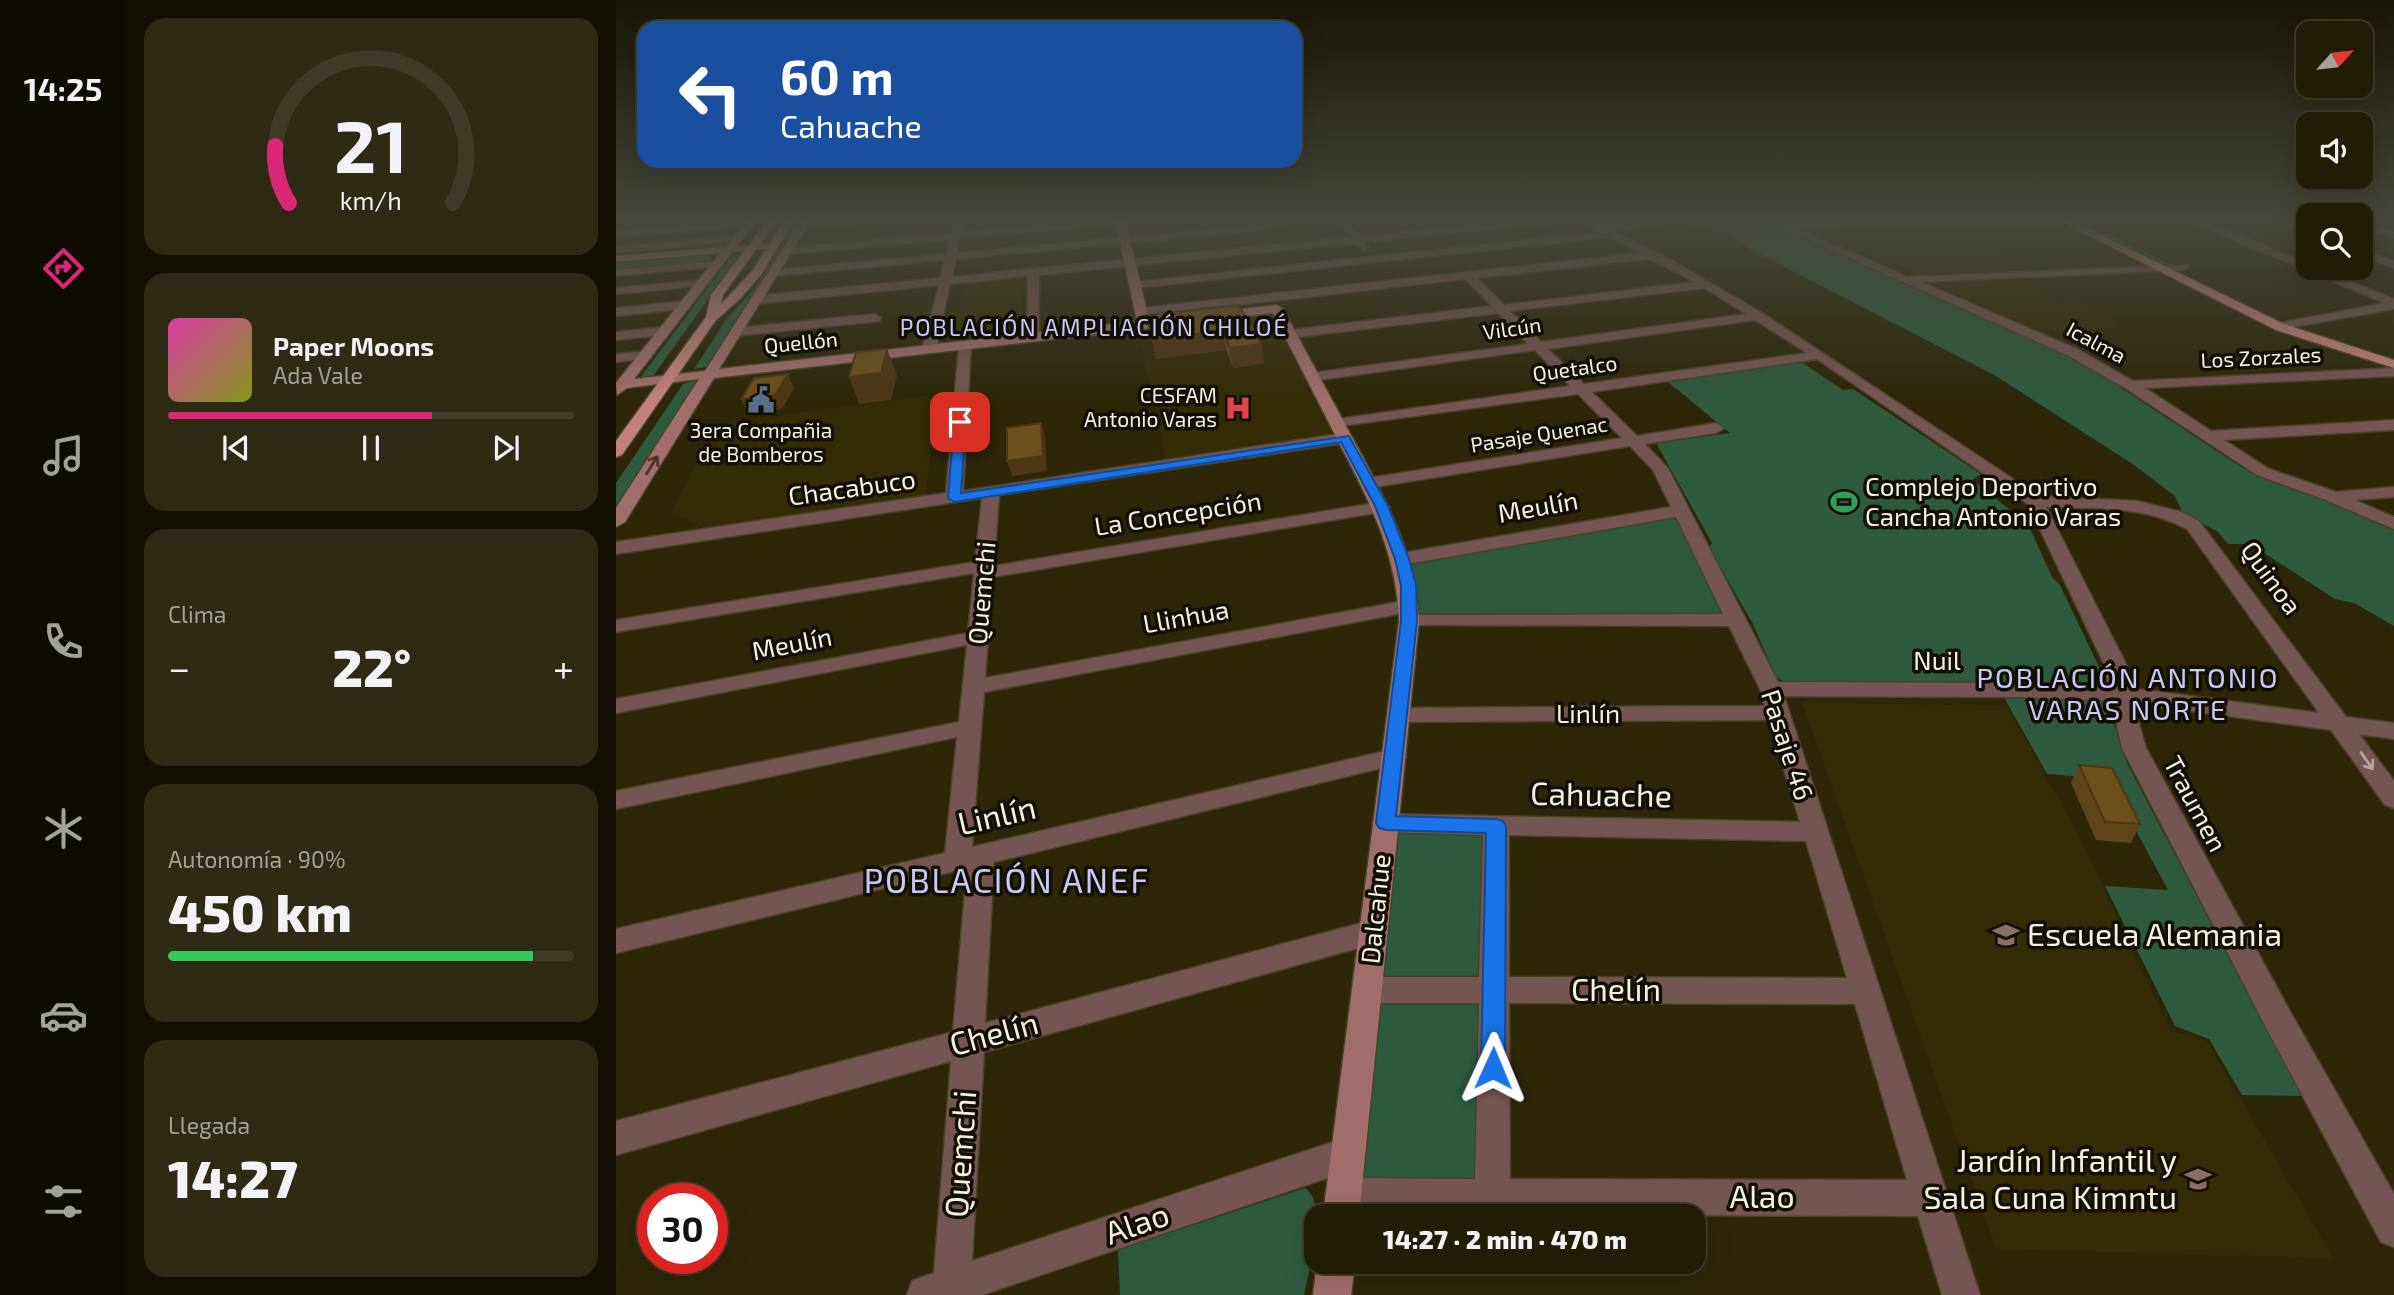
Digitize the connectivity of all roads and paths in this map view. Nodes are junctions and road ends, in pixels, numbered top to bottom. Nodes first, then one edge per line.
1 (706, 279) edge
2 (729, 279) edge
3 (749, 279) edge
4 (769, 279) edge
5 (952, 279) edge
6 (1034, 279) edge
7 (1134, 279) edge
8 (1242, 279) edge
9 (1358, 279) edge
10 (1471, 279) edge
11 (1699, 279) edge
12 (1909, 279) edge
13 (2184, 279) edge
14 (2209, 279) edge
15 (946, 280) junction
16 (2337, 280) edge
17 (703, 283) junction
18 (1707, 284) junction
19 (1135, 285) junction
20 (616, 291) edge
21 (755, 300) junction
22 (686, 304) junction
23 (1273, 304) junction
24 (2394, 304) edge
25 (1499, 309) junction
26 (616, 312) edge
27 (1758, 316) junction
28 (712, 317) junction
29 (875, 317) dead end
30 (1143, 318) junction
31 (2302, 323) junction
32 (2280, 327) junction
33 (665, 331) junction
34 (736, 332) junction
35 (1290, 334) junction
36 (616, 336) edge
37 (1033, 337) junction
38 (965, 345) junction
39 (1535, 346) junction
40 (929, 349) junction
41 (2394, 353) edge
42 (646, 355) junction
43 (1819, 355) junction
44 (616, 358) edge
45 (2394, 364) edge
46 (2394, 372) edge
47 (710, 374) junction
48 (1312, 377) junction
49 (668, 379) junction
50 (2130, 385) junction
51 (620, 386) edge
52 (1581, 390) junction
53 (2394, 425) edge
54 (1716, 428) dead end
55 (1341, 431) junction
56 (2207, 436) junction
57 (1635, 442) junction
58 (616, 452) edge
59 (1369, 483) junction
60 (2394, 492) edge
61 (991, 493) junction
62 (2334, 497) junction
63 (954, 498) junction
64 (2035, 501) junction
65 (1381, 506) junction
66 (1683, 510) junction
67 (616, 522) edge
68 (2394, 524) edge
69 (616, 548) edge
70 (1402, 559) junction
71 (984, 569) junction
72 (1409, 614) junction
73 (1737, 621) junction
74 (616, 626) edge
75 (978, 637) junction
76 (973, 687) junction
77 (2122, 694) junction
78 (1775, 701) junction
79 (616, 706) edge
80 (1398, 715) junction
81 (2340, 722) junction
82 (970, 727) junction
83 (2394, 731) edge
84 (1394, 757) junction
85 (2394, 799) edge
86 (616, 800) edge
87 (1386, 823) junction
88 (1496, 826) junction
89 (1816, 832) junction
90 (969, 857) junction
91 (1373, 932) junction
92 (616, 941) edge
93 (1367, 990) junction
94 (1494, 990) junction
95 (1866, 991) junction
96 (968, 1041) junction
97 (616, 1138) edge
98 (1348, 1154) junction
99 (1492, 1196) junction
100 (1929, 1198) junction
101 (1342, 1204) edge
102 (1372, 1204) edge
103 (2394, 1229) edge
104 (1335, 1274) edge
105 (939, 1291) edge
106 (1332, 1295) edge
107 (1961, 1295) edge

1 - 17 street
2 - 28 main road
3 - 28 main road
4 - 21 street
5 - 15 street
6 - 37 street
7 - 19 street
8 - 19 street
9 - 23 street
10 - 25 street, Pasaje 46
11 - 18 street, Traumen
12 - 50 street, Icalma
13 - 32 main road
14 - 31 main road
15 - 21 street
15 - 40 street
16 - 24 street
17 - 20 street
17 - 22 street
18 - 25 street
18 - 27 street, Traumen
19 - 30 street
21 - 34 street
22 - 26 street
22 - 33 street
23 - 30 street, Quellón
23 - 35 street, Dalcahue
24 - 31 street
25 - 35 street
25 - 39 street, Pasaje 46
27 - 39 street, Vilcún
27 - 43 street, Traumen
28 - 49 main road
29 - 34 street
30 - 37 street, Quellón
31 - 32 street
31 - 41 main road
32 - 45 main road
33 - 36 street
33 - 42 street
34 - 47 street
35 - 48 street, Dalcahue
37 - 38 street, Quellón
38 - 40 street, Quellón
38 - 63 street
39 - 48 street, Vilcún
39 - 52 street, Pasaje 46
40 - 47 street, Quellón
42 - 44 street
42 - 51 street
43 - 52 street, Quetalco
43 - 64 street, Traumen
46 - 50 street, Los Zorzales
47 - 49 street, Quellón
67 -> 47 street
48 - 55 street, Dalcahue
49 - 51 street, Quellón
49 - 58 main road
50 - 56 street, Icalma
52 - 55 street, Quetalco
52 - 57 street, Pasaje 46
53 - 56 street
54 - 57 street, Pasaje Quenac
55 - 59 street, Dalcahue
55 - 61 street, Chacabuco
56 - 62 street, Icalma
57 - 59 street, Pasaje Quenac
57 - 66 street, Pasaje 46
59 - 65 street, Dalcahue
60 - 62 street
61 - 63 street, Chacabuco
61 - 71 street, Quemchi
62 - 68 street, Icalma
63 - 69 street, Chacabuco
64 - 77 street, Traumen
64 - 81 street, Quinoa
65 - 70 street, Dalcahue
65 - 71 street, La Concepción
66 - 70 street, Meulín
66 - 73 street, Pasaje 46
70 - 72 street, Dalcahue
71 - 74 street, La Concepción
71 - 75 street, Quemchi
72 - 73 street, Llinhua
72 - 76 street, Llinhua
72 - 80 street, Dalcahue
73 - 78 street, Pasaje 46
75 - 76 street, Quemchi
75 - 79 street, Meulín
76 - 82 street, Quemchi
77 - 78 street, Nuil
77 - 81 street, Nuil
77 - 103 street, Traumen
78 - 80 street, Linlín
78 - 89 street, Pasaje 46
80 - 84 street, Dalcahue
81 - 83 street, Nuil
81 -> 85 street, Quinoa
82 - 86 street
82 - 90 street, Quemchi
84 - 87 street, Dalcahue
84 - 90 street, Linlín
87 - 88 street, Cahuache
87 - 91 street, Dalcahue
88 - 89 street, Cahuache
88 - 94 street
89 - 95 street, Pasaje 46
90 - 92 street, Linlín
90 - 96 street, Quemchi
91 - 93 street, Dalcahue
91 - 96 street, Chelín
93 - 94 street, Chelín
93 - 98 street, Dalcahue
94 - 95 street, Chelín
94 - 99 street
95 - 100 street, Pasaje 46
96 - 97 street, Chelín
96 - 105 street, Quemchi
98 - 101 street, Dalcahue
98 - 105 street, Alao
99 - 100 street, Alao
99 - 102 street, Alao
100 - 107 street, Pasaje 46
104 - 106 street

